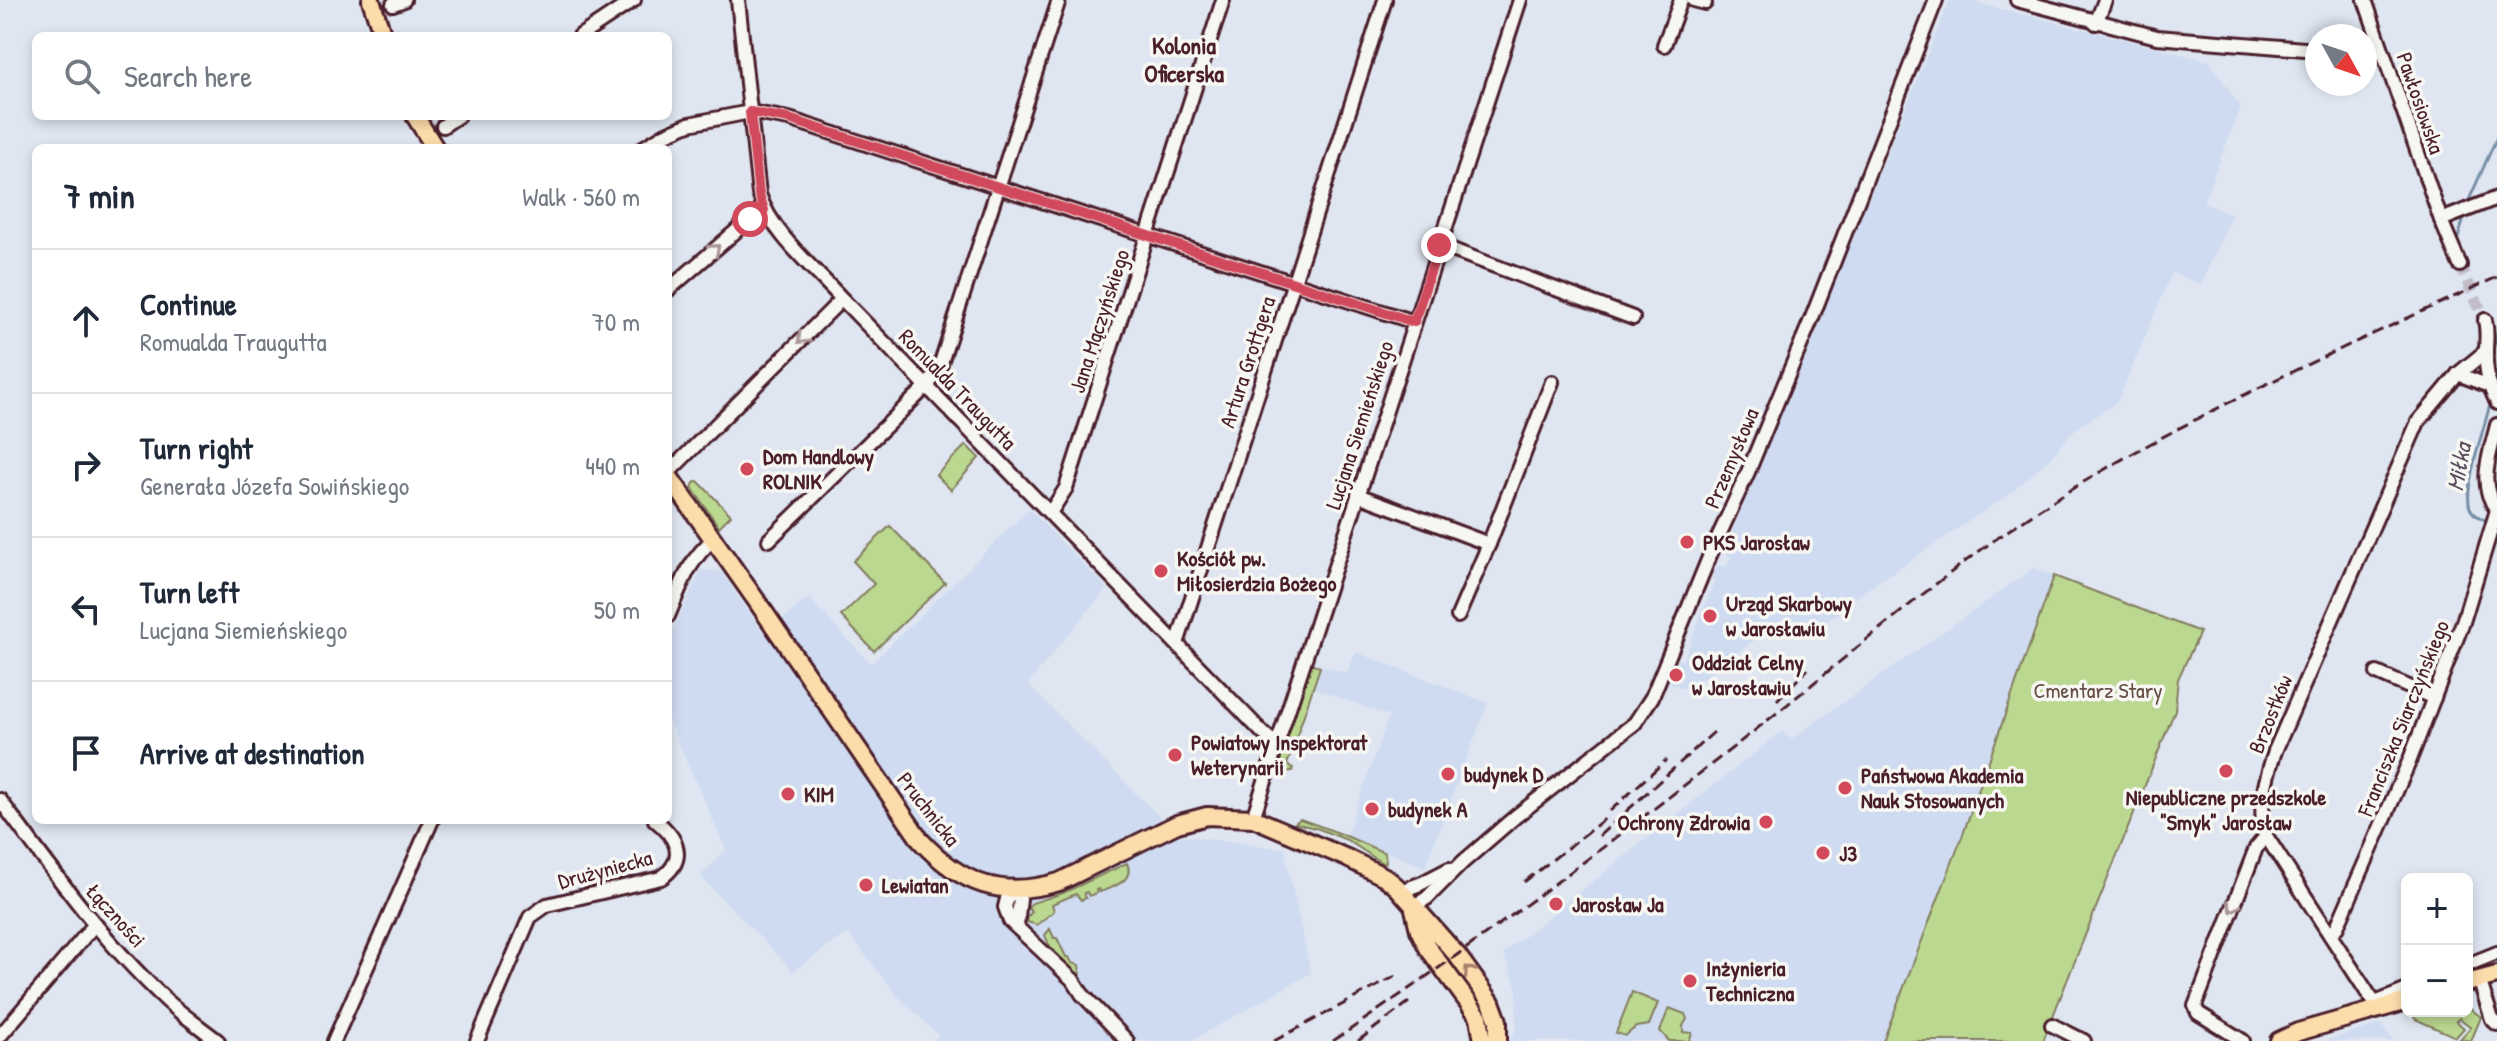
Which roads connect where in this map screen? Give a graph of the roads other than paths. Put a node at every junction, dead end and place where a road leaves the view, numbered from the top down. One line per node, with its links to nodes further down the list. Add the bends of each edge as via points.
1 (371, 0): 14 (main road)
2 (634, 0): 15 (street)
3 (738, 0): 20 (street, Romualda Traugutta)
4 (1059, 0): 26 (street)
5 (1223, 0): 30 (street, Jana Mączyńskiego)
6 (1385, 0): 33 (street, Artura Grottgera)
7 (1520, 0): 31 (street, Lucjana Siemieńskiego)
8 (1681, 0): 16 (street)
9 (1936, 0): 65 (street, Przemysłowa, via 1813,315 1652,697 1635,723)
10 (2017, 0): 13 (street)
11 (2105, 0): 13 (street)
12 (2365, 0): 18 (street, Pawłosiowska)
13 (2096, 23): 17 (street, via 2157,37)
14 (382, 32)
15 (586, 32)
16 (1664, 45)
17 (2305, 49)
18 (2382, 51): 19 (street); 29 (street, Pawłosiowska)
19 (2377, 52)
20 (750, 112): 25 (street, via 689,124); 26 (street, via 789,119); 28 (street, Romualda Traugutta)
21 (418, 120): 24 (main road)
22 (452, 120): 23 (street)
23 (443, 126)
24 (432, 144)
25 (650, 144)
26 (998, 188): 30 (street); 42 (street, via 939,369)
27 (2497, 198): 29 (street)
28 (764, 210): 34 (street, one-way to 28); 35 (street, Romualda Traugutta)
29 (2441, 220): 32 (street, Pawłosiowska)
30 (1147, 236): 33 (street); 50 (street, Jana Mączyńskiego, via 1066,488)
31 (1439, 245): 36 (street); 38 (street, Lucjana Siemieńskiego)
32 (2460, 265)
33 (1293, 282): 38 (street); 56 (street, Artura Grottgera)
34 (672, 287)
35 (842, 299): 42 (street, Romualda Traugutta); 46 (street, one-way to 46)
36 (1633, 318)
37 (2485, 320): 39 (street)
38 (1414, 322): 48 (street, Lucjana Siemieńskiego)
39 (2486, 351): 40 (street, Brzostków); 43 (street)
40 (2458, 374): 43 (street); 64 (street, Brzostków, via 2418,422 2275,751 2265,787)
41 (1552, 382): 53 (street)
42 (928, 385): 50 (street, Romualda Traugutta); 52 (street)
43 (2489, 386): 44 (street)
44 (2497, 403)
45 (2497, 425): 49 (street, via 2486,483)
46 (672, 470)
47 (672, 480): 51 (main road, Pruchnicka)
48 (1358, 495): 53 (street); 59 (street, Lucjana Siemieńskiego)
49 (2497, 510): 58 (street, Franciszka Siarczyńskiego)
50 (1050, 513): 56 (street, Romualda Traugutta)
51 (714, 539): 54 (street, via 691,563); 66 (main road, Pruchnicka, via 921,841 952,871)
52 (769, 540)
53 (1489, 544): 55 (street)
54 (672, 607)
55 (1458, 616)
56 (1177, 644): 59 (street, Romualda Traugutta)
57 (2377, 673): 58 (street)
58 (2434, 698): 70 (street, Franciszka Siarczyńskiego)
59 (1276, 744): 61 (street, Lucjana Siemieńskiego)
60 (0, 800): 69 (street, Łączności)
61 (1253, 818): 66 (main road, Pruchnicka, via 1207,816 1177,824 1059,882); 67 (main road, Pruchnicka, via 1347,858)
62 (430, 824): 82 (street)
63 (658, 824): 83 (street, Drużyniecka, via 676,844 671,871 661,878 547,905 530,917)
64 (2266, 836): 70 (street); 88 (street, one-way to 88, via 2254,851 2195,1006)
65 (1463, 862): 67 (street); 68 (street)
66 (1015, 889): 84 (street, via 1005,907 1010,921)
67 (1401, 891): 68 (main road, Pruchnicka)
68 (1413, 907): 85 (main road, Pruchnicka, via 1428,948 1479,1017); 86 (main road, Pruchnicka, one-way to 68, via 1491,1002)
69 (95, 924): 80 (street); 81 (street, Łączności, via 165,999)
70 (2330, 934): 77 (street)
71 (2497, 953): 72 (street)
72 (2473, 963)
73 (2497, 975): 74 (main road)
74 (2473, 981): 78 (street)
75 (2401, 993): 77 (street)
76 (2401, 1002): 77 (main road)
77 (2375, 1007): 89 (main road)
78 (2497, 1024)
79 (2052, 1025): 87 (street)
80 (0, 1036)
81 (218, 1041)
82 (334, 1041)
83 (477, 1041)
84 (1127, 1041)
85 (1483, 1041)
86 (1498, 1041)
87 (2084, 1041)
88 (2243, 1041)
89 (2279, 1041)

